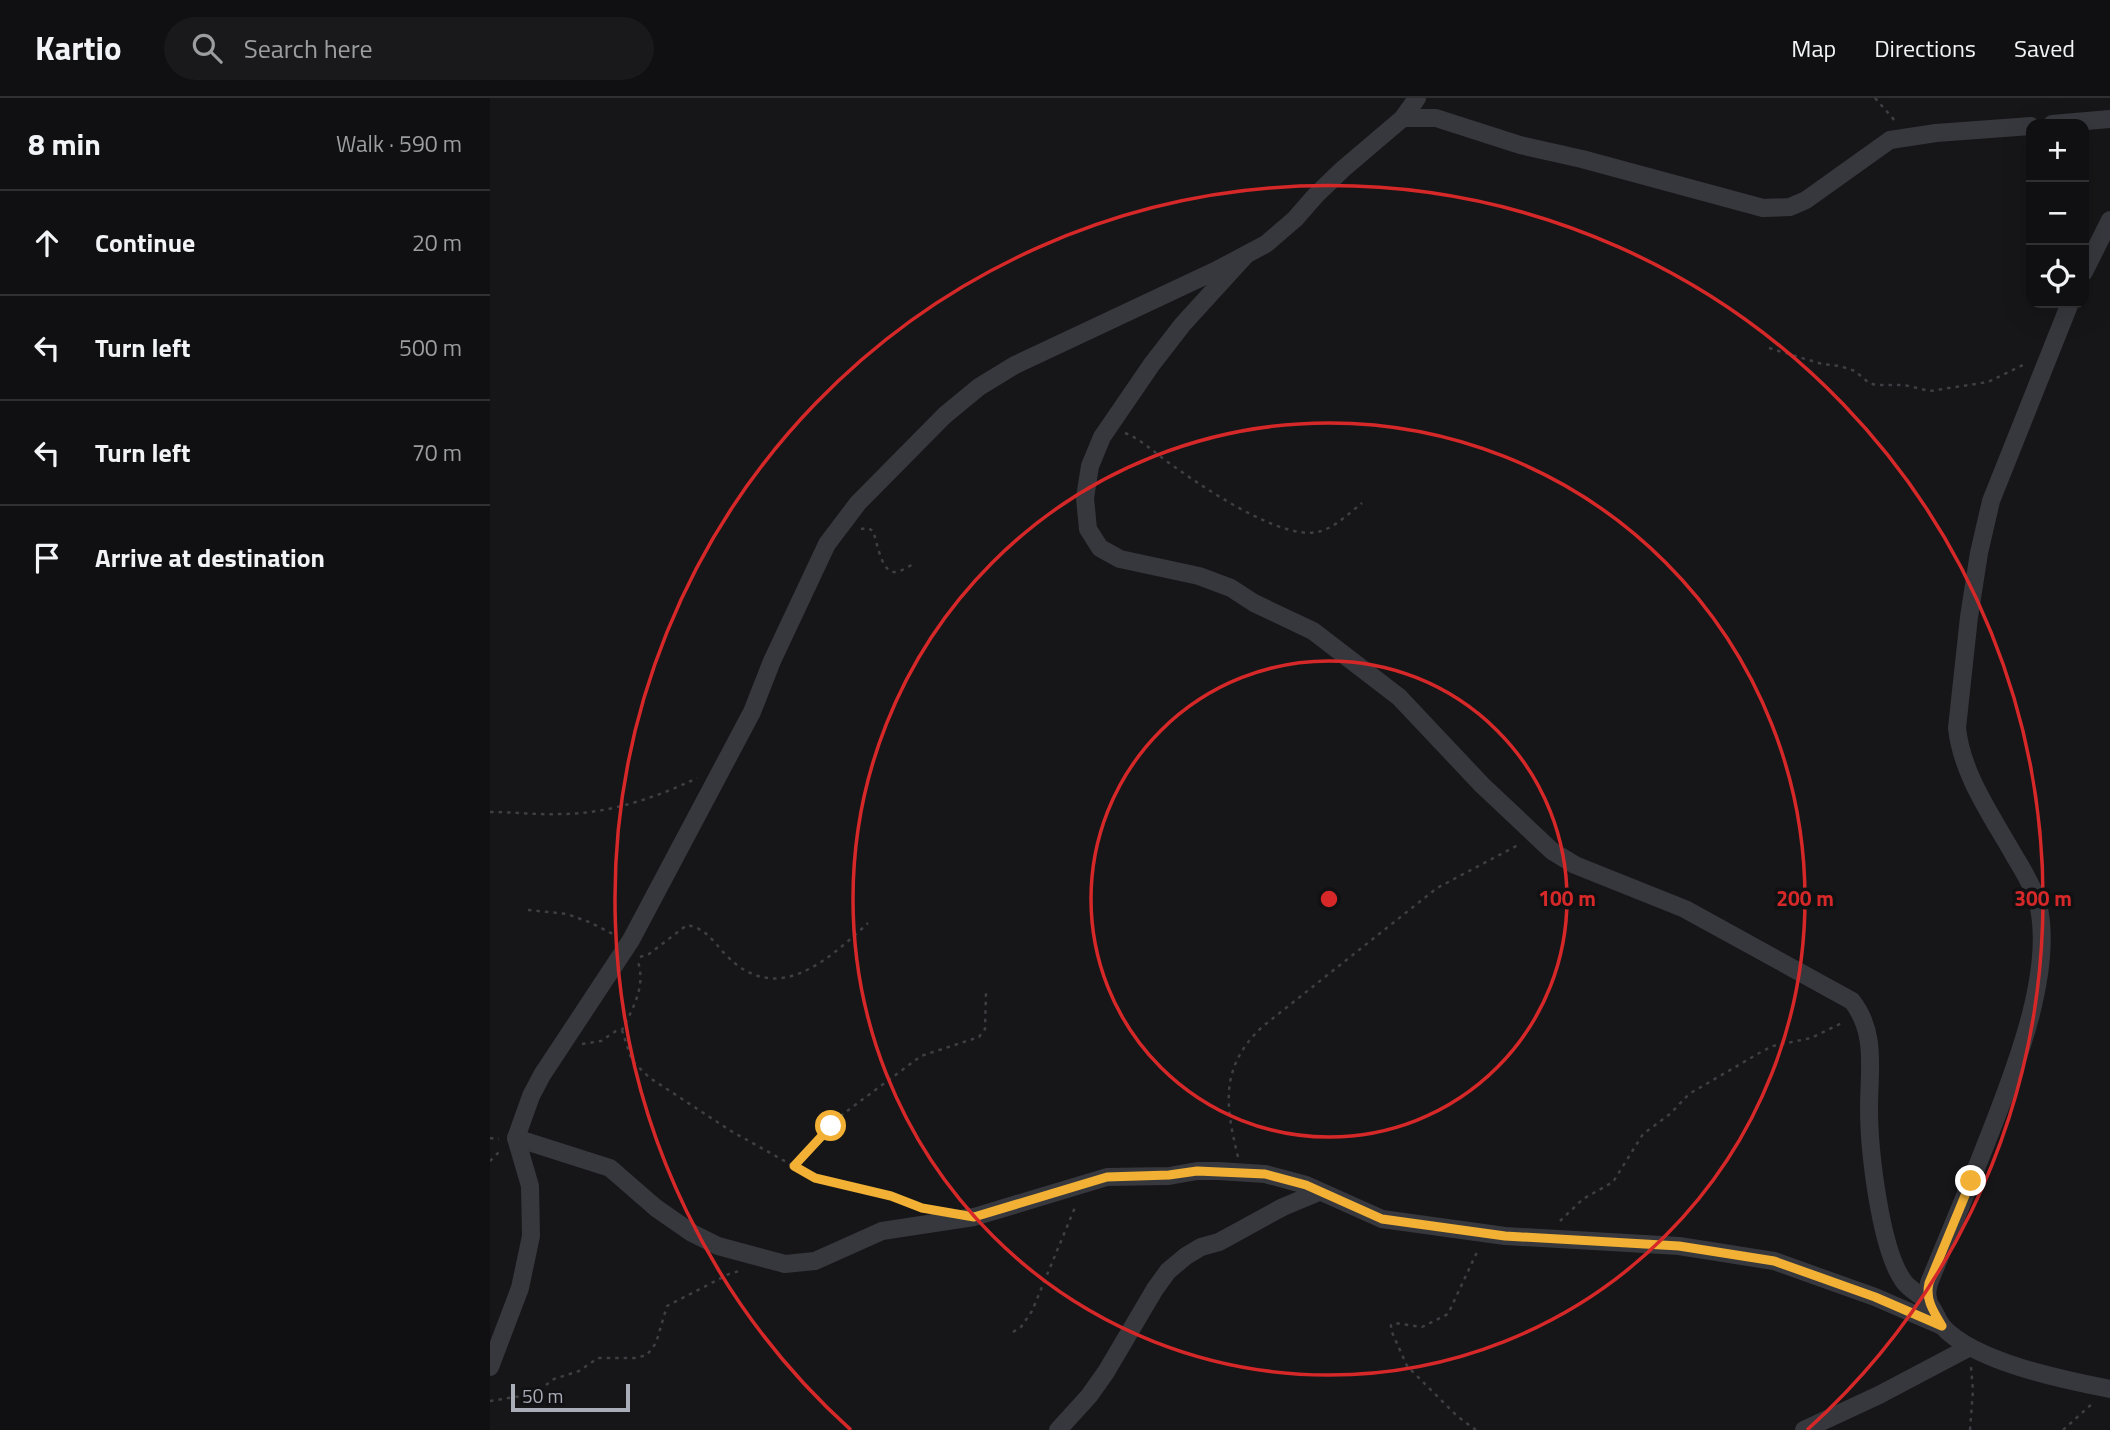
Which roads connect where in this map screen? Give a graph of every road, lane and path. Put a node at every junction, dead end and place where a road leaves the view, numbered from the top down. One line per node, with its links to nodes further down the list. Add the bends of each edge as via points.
1 (1417, 98): 3 (street)
2 (1875, 98): 7 (path)
3 (1403, 118): 7 (street, via 1436,118 1520,145 1763,208 1806,201 1891,140); 9 (street, via 1343,169 1280,233)
4 (2110, 119): 5 (street)
5 (2089, 121)
6 (2026, 126): 7 (street)
7 (1912, 135)
8 (2110, 220): 10 (street)
9 (1246, 255): 14 (street, via 1183,324); 18 (street, via 1015,365 945,415 858,503 827,544)
10 (2089, 262)
11 (2068, 308): 13 (street)
12 (1769, 348): 13 (path, via 1847,369 1876,385 1930,391 1988,382)
13 (2049, 354): 37 (street, via 1991,501 1969,617 1957,728 1969,774 2037,900 2041,948 2026,1033 1929,1283)
14 (1112, 421): 15 (path, via 1208,490 1290,532 1318,533); 20 (street, via 1090,466 1085,498 1088,529 1100,548 1119,559 1199,576 1231,588 1313,631 1399,697)
15 (1362, 503)
16 (854, 530): 17 (path, via 873,531 890,571)
17 (915, 563)
18 (723, 769): 19 (path, via 604,810); 23 (street)
19 (490, 812)
20 (1536, 838): 25 (street, via 1575,865 1685,909 1839,992 1852,1001); 30 (path, via 1512,846 1437,888 1246,1042 1237,1057 1228,1105)
21 (528, 910): 23 (path, via 567,914)
22 (868, 923): 26 (path, via 815,968 769,979 753,976 698,927 687,925 649,954 636,958 639,993)
23 (631, 940): 28 (street, via 542,1076)
24 (986, 993): 29 (path, via 985,1029 979,1037 921,1056 843,1114)
25 (1864, 1020): 35 (path, via 1842,1022 1811,1038 1773,1046 1689,1094 1643,1134 1613,1182 1583,1199); 37 (street, via 1871,1047 1872,1160 1885,1234 1905,1283)
26 (622, 1031): 27 (path, via 601,1041); 29 (path, via 632,1061 650,1078)
27 (574, 1045)
28 (516, 1138): 31 (street, via 610,1168 692,1233 718,1246 785,1264 815,1261 882,1231 974,1217); 41 (street, via 530,1186 531,1236 520,1287)
29 (794, 1166): 33 (path, via 815,1178)
30 (1242, 1172): 31 (street, via 1127,1175); 32 (street, via 1284,1178)
31 (1084, 1184): 39 (path, via 1032,1311)
32 (1319, 1192): 34 (street, via 1382,1219); 44 (street, via 1201,1247 1168,1271 1107,1372)
33 (935, 1210)
34 (1484, 1234): 35 (street); 45 (path, via 1448,1314 1422,1327 1391,1325 1408,1366)
35 (1544, 1239): 38 (street, via 1679,1246 1774,1261)
36 (744, 1270): 43 (path, via 667,1306 648,1355 598,1358 534,1394)
37 (1929, 1304): 38 (street)
38 (1942, 1326): 40 (street)
39 (1013, 1332)
40 (1970, 1347): 42 (street, via 2046,1374); 46 (street); 47 (path)
41 (490, 1367)
42 (2110, 1389): 48 (path)
43 (490, 1401)
44 (1058, 1430)
45 (1476, 1430)
46 (1804, 1430)
47 (1970, 1430)
48 (2063, 1430)

